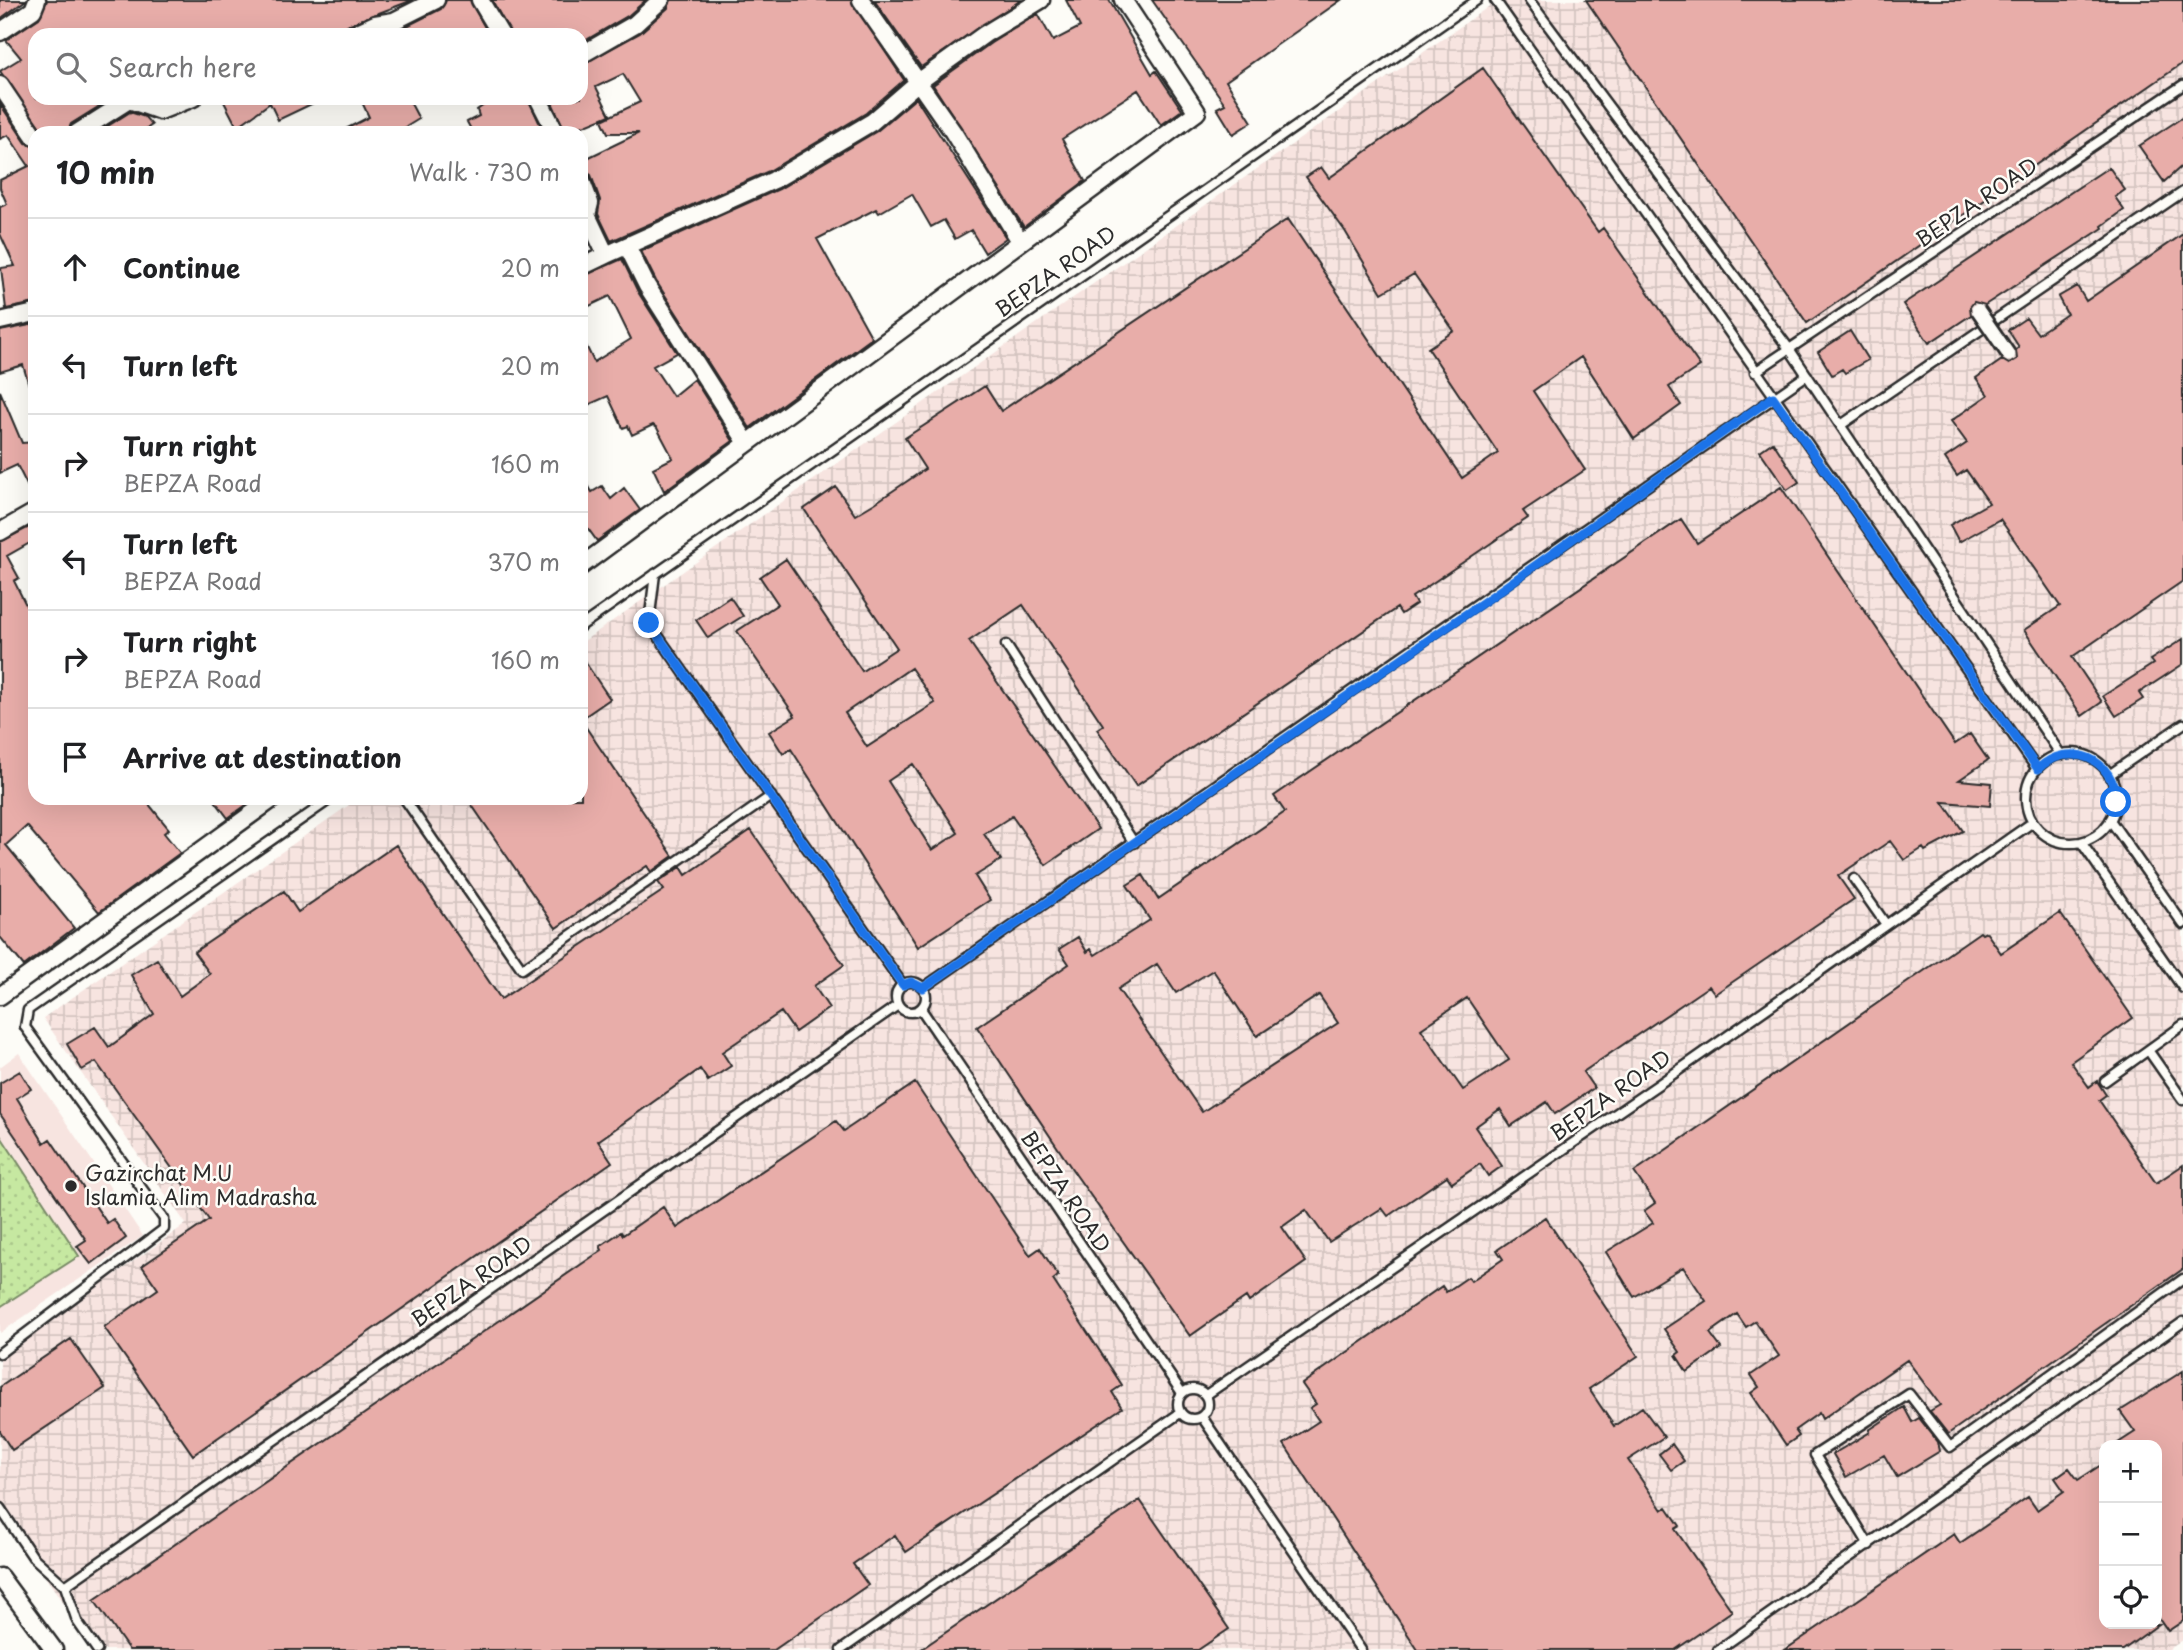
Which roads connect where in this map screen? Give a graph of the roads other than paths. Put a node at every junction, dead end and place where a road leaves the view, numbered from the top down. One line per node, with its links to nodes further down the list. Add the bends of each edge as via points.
1 (37, 0): 13 (street, via 33,10)
2 (436, 0): 11 (street, via 394,21)
3 (480, 0): 12 (street)
4 (661, 0): 14 (street, via 635,24)
5 (861, 0): 15 (street)
6 (1041, 0): 15 (street)
7 (1124, 0): 27 (street, via 1197,112)
8 (1478, 0): 44 (lane, BEPZA ROAD)
9 (1494, 0): 36 (lane)
10 (1529, 0): 34 (lane)
11 (366, 28)
12 (497, 28)
13 (0, 32)
14 (588, 51)
15 (918, 83): 27 (street); 28 (street, via 872,122 774,180)
16 (0, 85): 24 (street)
17 (2183, 85): 34 (lane, BEPZA ROAD)
18 (121, 105): 22 (street)
19 (143, 105): 20 (street, via 160,111)
20 (175, 105)
21 (542, 105): 23 (street)
22 (88, 126)
23 (552, 126)
24 (28, 127)
25 (2183, 192): 39 (lane)
26 (588, 217): 29 (street)
27 (1020, 241): 40 (street)
28 (627, 246): 29 (street); 40 (street, via 647,286)
29 (606, 255): 30 (street)
30 (588, 264)
31 (1978, 310): 35 (street, bridge)
32 (28, 315): 33 (street)
33 (0, 321)
34 (1790, 350): 36 (lane, BEPZA ROAD); 37 (lane)
35 (2009, 355)
36 (1755, 372): 38 (lane)
37 (1807, 375): 38 (lane); 39 (lane)
38 (1773, 398): 49 (lane); 58 (lane)
39 (1841, 425): 48 (lane)
40 (747, 443): 43 (street)
41 (28, 516): 42 (street)
42 (0, 532)
43 (588, 561)
44 (655, 574): 45 (lane, BEPZA ROAD); 51 (lane, via 649,623)
45 (588, 621)
46 (1006, 645): 58 (lane)
47 (2183, 724): 50 (lane)
48 (2061, 755): 49 (lane); 50 (lane, via 2089,757)
49 (2038, 769): 56 (lane, via 2027,794)
50 (2109, 775): 55 (lane, via 2116,793)
51 (771, 796): 54 (lane, via 522,970); 62 (lane)
52 (264, 805): 65 (street)
53 (322, 805): 74 (lane, via 28,1010 25,1027 164,1219 164,1229)
54 (409, 805)
55 (2110, 820): 57 (lane, via 2098,834); 61 (lane)
56 (2033, 821): 57 (lane, via 2054,840); 60 (lane, BEPZA ROAD)
57 (2081, 842): 64 (lane)
58 (1134, 843): 63 (lane)
59 (1854, 879): 60 (lane)
60 (1885, 923): 76 (lane, BEPZA ROAD)
61 (2183, 924)
62 (903, 985): 63 (lane, via 911,982); 66 (lane, via 896,995)
63 (923, 988): 67 (lane, via 926,1000)
64 (2183, 988)
65 (0, 996)
66 (898, 1005): 67 (lane, via 906,1012); 82 (lane, BEPZA ROAD)
67 (921, 1009): 75 (lane, BEPZA ROAD)
68 (2183, 1025): 69 (lane)
69 (2148, 1050): 70 (lane); 71 (lane)
70 (2105, 1081)
71 (2183, 1100)
72 (2183, 1279): 80 (lane, via 1950,1447 1909,1394 1815,1455)
73 (2183, 1322): 80 (lane)
74 (0, 1353)
75 (1182, 1393): 76 (lane, via 1192,1389); 77 (lane, via 1177,1403)
76 (1206, 1395): 78 (lane, via 1208,1406)
77 (1180, 1413): 78 (lane, via 1189,1419); 85 (lane)
78 (1202, 1417): 86 (lane)
79 (0, 1508): 82 (lane, via 33,1557)
80 (1870, 1545): 87 (lane)
81 (0, 1577): 83 (street)
82 (65, 1586): 84 (lane, via 77,1621)
83 (54, 1650)
84 (97, 1650)
85 (841, 1650)
86 (1361, 1650)
87 (1718, 1650)

